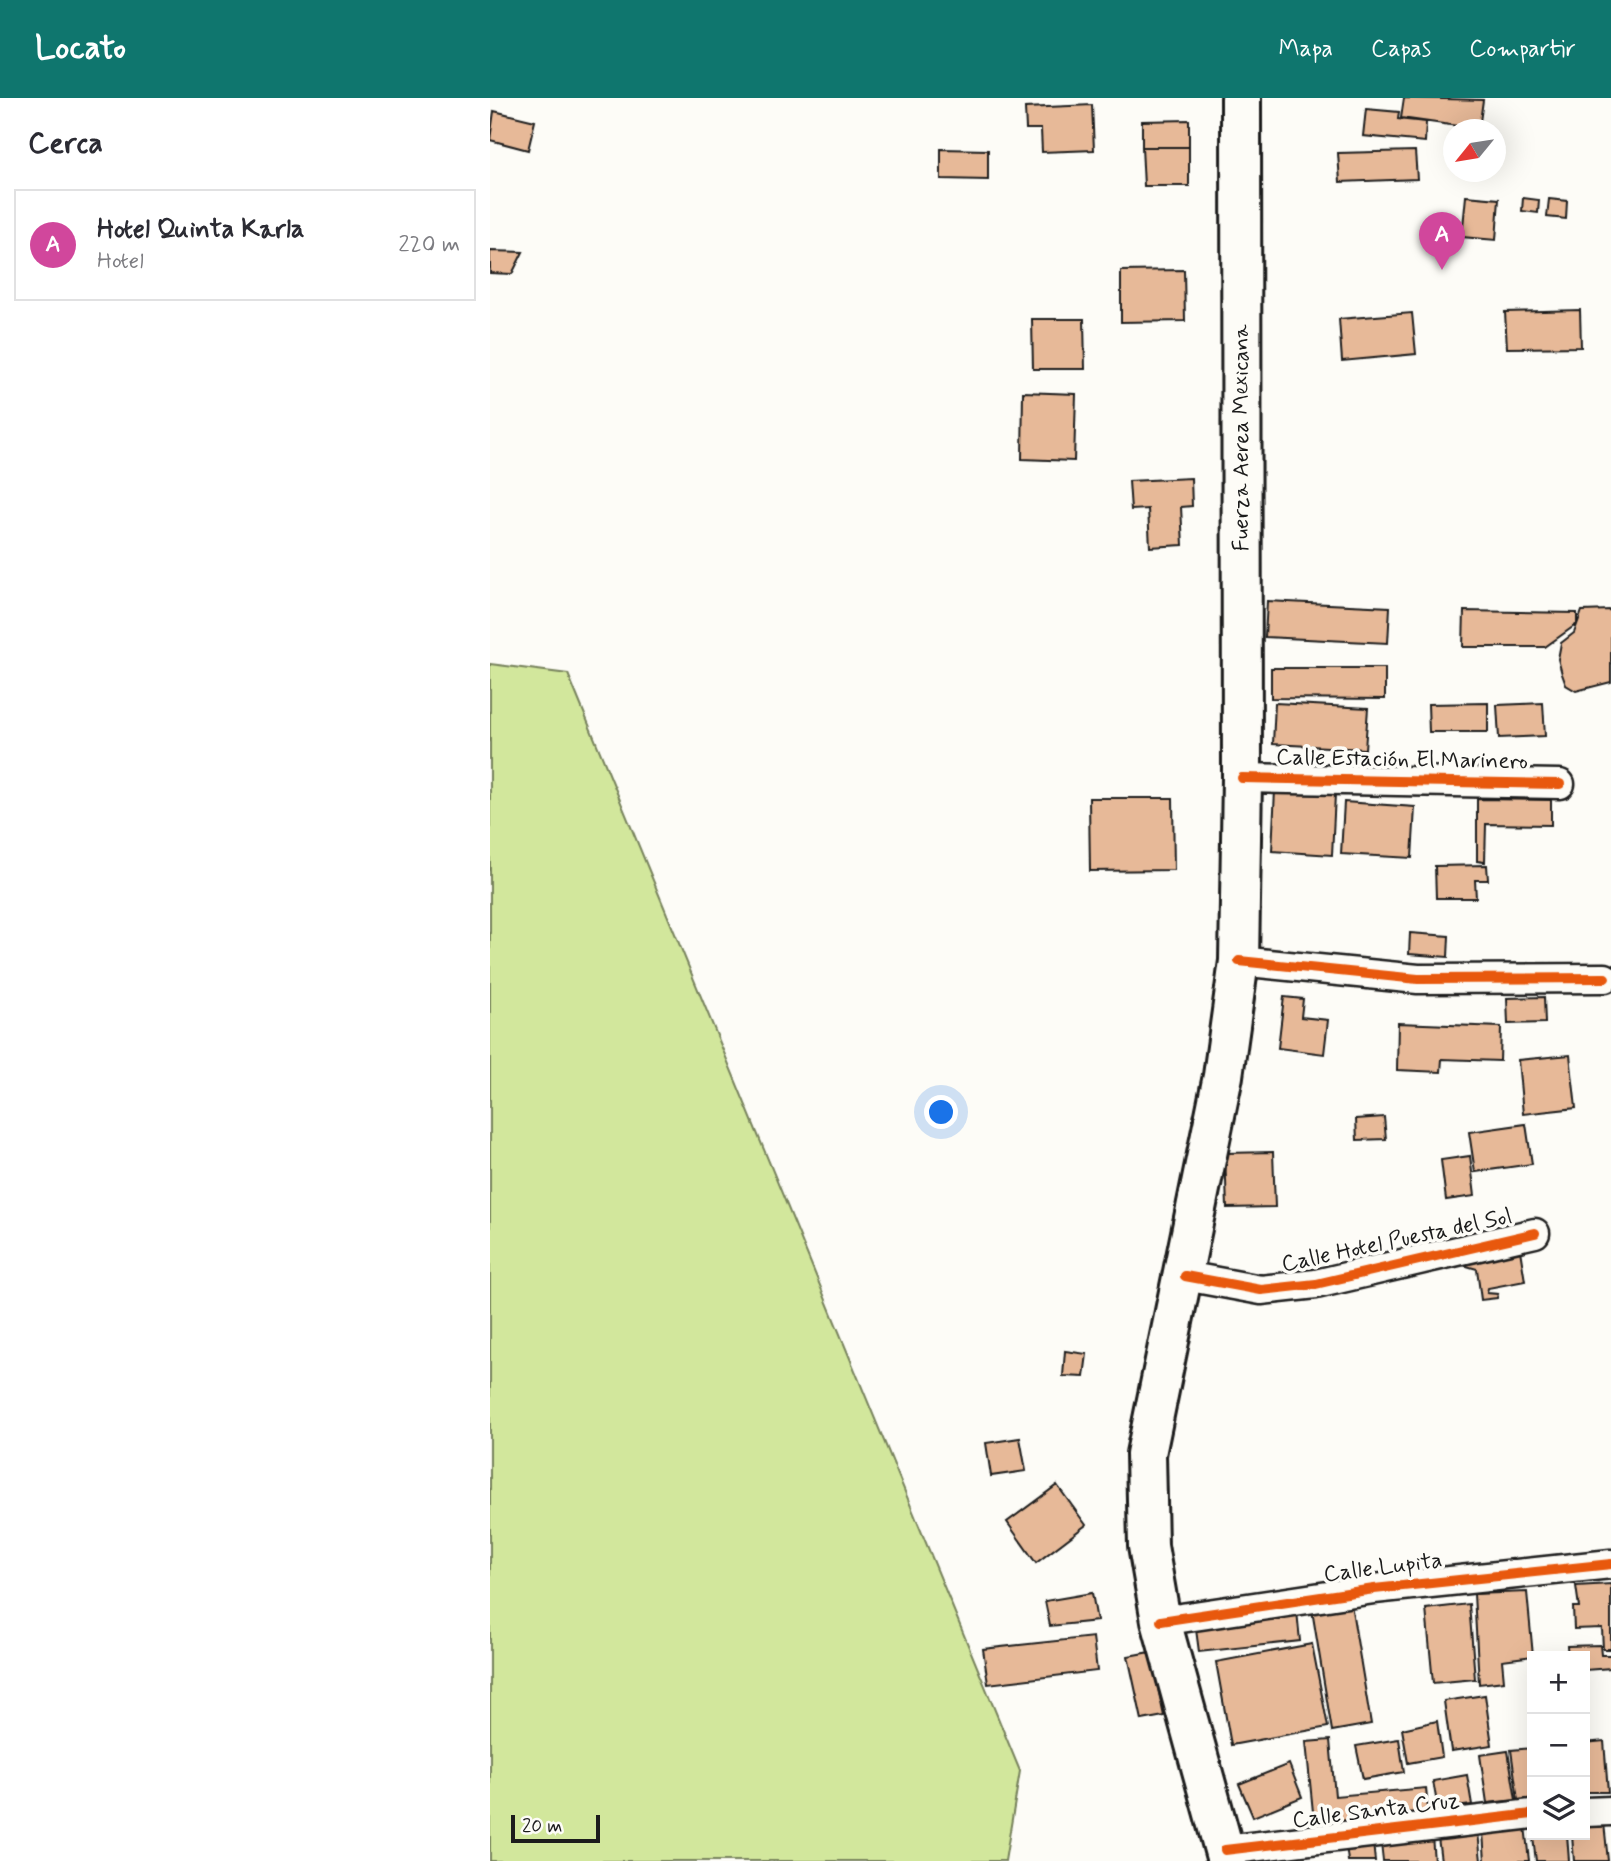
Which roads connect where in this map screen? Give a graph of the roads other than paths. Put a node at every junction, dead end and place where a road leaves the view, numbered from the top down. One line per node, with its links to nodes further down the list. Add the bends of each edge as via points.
1 (1241, 98): 2 (main road, Fuerza Aerea Mexicana)
2 (1242, 778): 3 (street, Calle Estación El Marinero); 4 (main road, Fuerza Aerea Mexicana)
3 (1560, 784)
4 (1239, 961): 5 (street, via 1418,979); 7 (main road, Fuerza Aerea Mexicana, via 1223,1076)
5 (1605, 978)
6 (1535, 1234): 7 (street, Calle Hotel Puesta del Sol, via 1316,1284 1261,1290)
7 (1185, 1276): 9 (main road, Fuerza Aerea Mexicana, via 1146,1454 1148,1546)
8 (1611, 1564): 9 (street, Calle Lupita, via 1374,1589)
9 (1161, 1621): 13 (main road, Fuerza Aerea Mexicana)
10 (1611, 1811): 11 (street)
11 (1590, 1812)
12 (1527, 1815): 13 (street, Calle Santa Cruz)
13 (1226, 1855)

